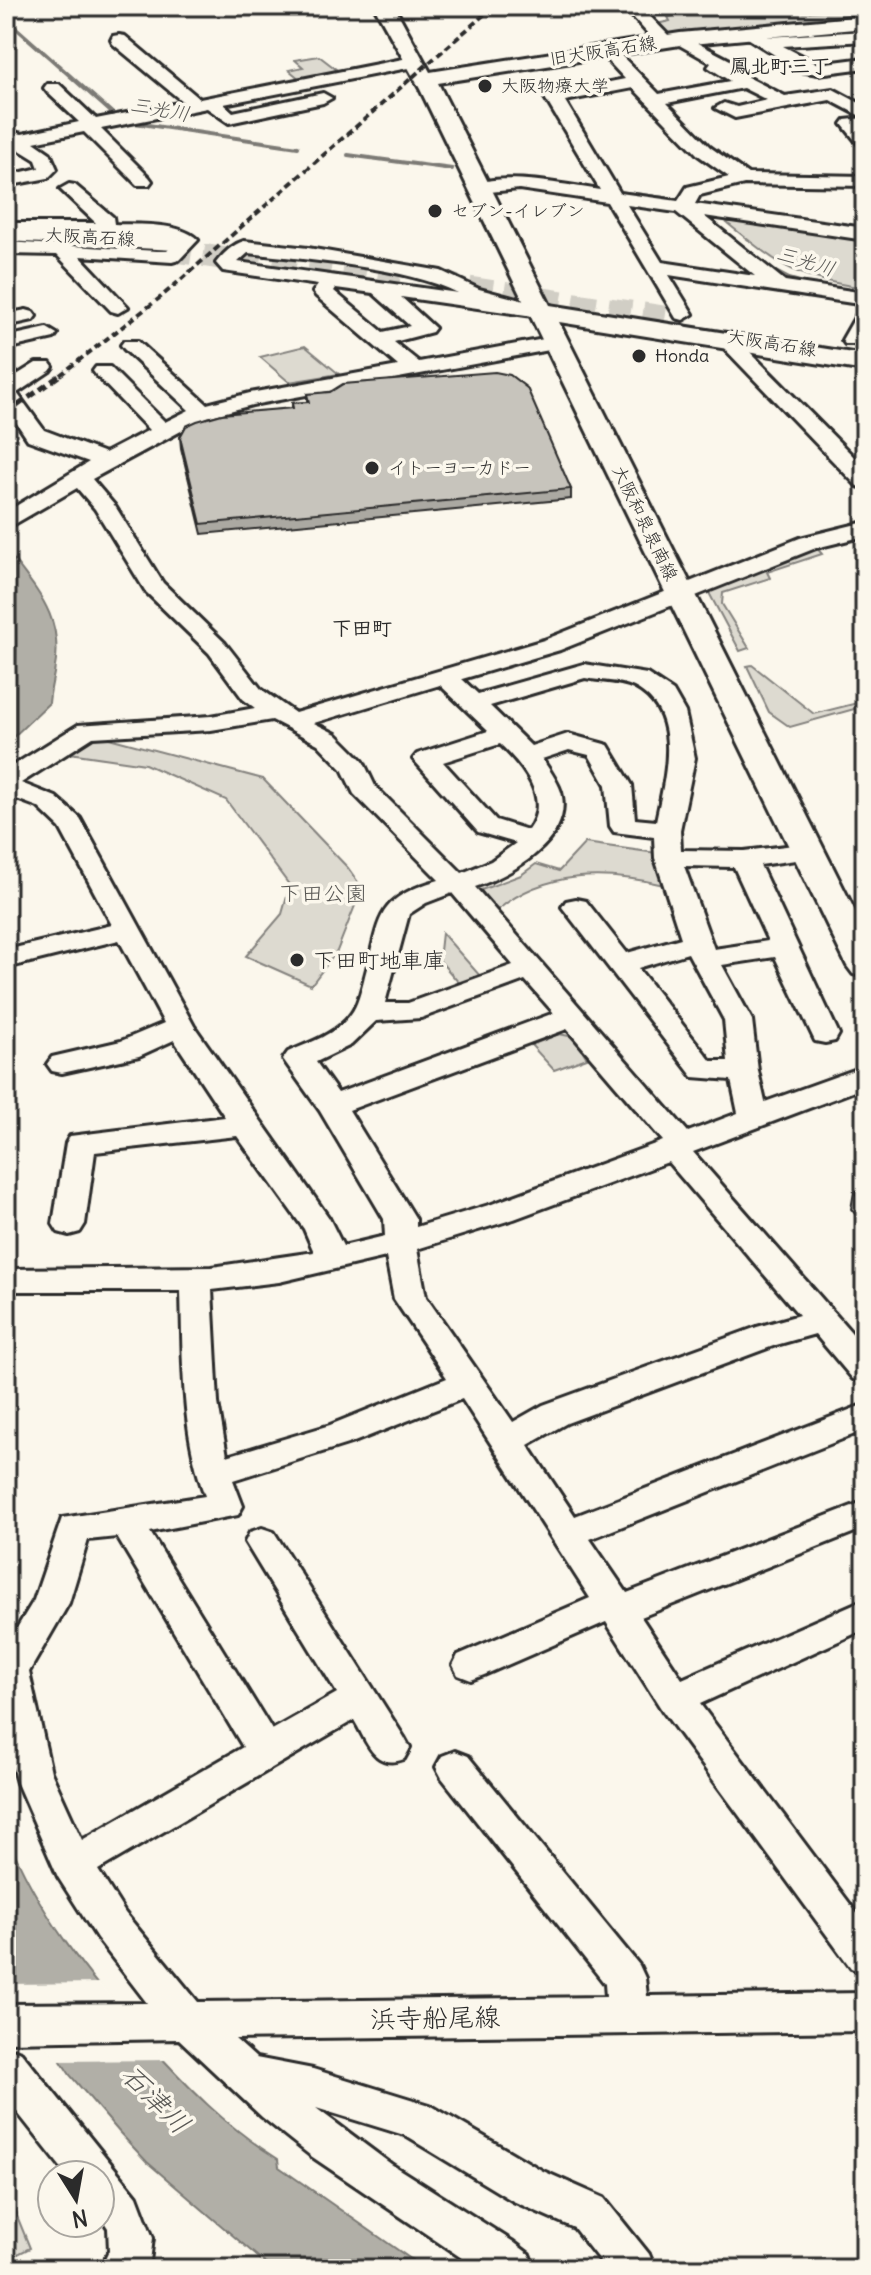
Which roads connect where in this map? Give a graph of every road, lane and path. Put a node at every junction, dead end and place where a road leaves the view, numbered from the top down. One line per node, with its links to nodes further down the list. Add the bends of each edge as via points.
1 (384, 6): 10 (main road)
2 (631, 6): 5 (street)
3 (864, 28): 6 (main road, 旧大阪高石線)
4 (119, 40): 16 (street)
5 (672, 40): 6 (main road, 旧大阪高石線); 7 (main road, 旧大阪高石線); 9 (street)
6 (758, 47): 8 (street, via 818,69); 9 (street)
7 (606, 50): 10 (main road, 旧大阪高石線); 11 (street)
8 (865, 63)
9 (724, 64): 12 (street, via 716,67)
10 (419, 71): 16 (street); 30 (main road, 大阪和泉泉南線)
11 (638, 82): 15 (street); 32 (street, via 554,98)
12 (746, 82): 15 (street); 17 (street)
13 (53, 88): 21 (street)
14 (329, 97): 16 (street, via 229,118)
15 (655, 100): 23 (street)
16 (201, 102): 21 (street)
17 (783, 102): 18 (street, via 735,113); 19 (street, via 833,94)
18 (724, 108)
19 (865, 113)
20 (865, 123): 25 (street, via 851,124)
21 (89, 125): 24 (street); 28 (street)
22 (733, 128): 23 (street)
23 (687, 135): 26 (street)
24 (11, 137): 27 (street, via 44,157 48,169)
25 (865, 141)
26 (744, 179): 29 (street); 33 (street, via 693,191)
27 (6, 181)
28 (143, 181)
29 (865, 181)
30 (480, 188): 32 (street, via 519,184); 47 (main road, 大阪和泉泉南線)
31 (69, 189): 35 (street, via 106,221)
32 (613, 194): 33 (street); 40 (street)
33 (683, 209): 34 (street); 42 (street)
34 (725, 215): 37 (street); 44 (street, via 721,221 786,271)
35 (102, 230): 36 (street); 39 (street, via 189,240 172,256)
36 (6, 231): 38 (main road, 大阪高石線, via 172,247)
37 (865, 234)
38 (6, 245): 39 (street)
39 (62, 249): 46 (street)
40 (656, 267): 42 (street); 50 (street)
41 (331, 280): 43 (street); 47 (street, via 226,263 244,247 308,254 441,277 472,293); 52 (street, via 323,292)
42 (779, 286): 45 (street)
43 (378, 287): 47 (street); 52 (street, via 425,328)
44 (865, 290)
45 (865, 299)
46 (118, 307)
47 (540, 311): 49 (main road); 54 (main road, 大阪和泉泉南線)
48 (865, 316): 56 (street)
49 (588, 319): 50 (main road, 大阪高石線, via 654,310); 53 (main road); 54 (main road, via 564,329)
50 (682, 321): 56 (main road, 大阪高石線)
51 (47, 334): 57 (street)
52 (380, 339): 59 (street)
53 (729, 342): 56 (main road); 66 (street)
54 (555, 343): 59 (street); 69 (main road, 大阪和泉泉南線)
55 (131, 345): 62 (street)
56 (862, 350)
57 (9, 351)
58 (43, 367): 61 (street)
59 (415, 369): 62 (street)
60 (103, 371): 63 (street)
61 (6, 392): 64 (street, via 36,435)
62 (203, 412): 63 (street)
63 (162, 431): 64 (street)
64 (106, 461): 65 (street)
65 (78, 476): 67 (street); 72 (street, via 104,506 154,587 217,648 252,694)
66 (865, 481)
67 (6, 522)
68 (865, 529): 69 (street, via 808,543)
69 (680, 594): 70 (street, via 552,645); 88 (main road, 大阪和泉泉南線)
70 (445, 677): 71 (street); 72 (street)
71 (472, 703): 73 (street); 76 (street, via 584,671 638,679 664,696 673,712 682,758)
72 (284, 717): 75 (street, via 87,730); 81 (street, via 327,739 354,766 363,789)
73 (505, 734): 74 (street); 77 (street, via 426,759 487,826)
74 (526, 756): 76 (street, via 568,742 599,750 619,785 623,826); 77 (street, via 544,780 551,808)
75 (6, 784): 83 (street, via 47,802 71,824)
76 (667, 830): 79 (street)
77 (535, 840): 81 (street, via 490,873)
78 (794, 853): 80 (street)
79 (668, 858): 80 (street); 85 (street)
80 (744, 859): 84 (street)
81 (458, 884): 89 (street); 90 (street, via 415,898 397,911)
82 (576, 907): 87 (street)
83 (126, 930): 86 (street); 92 (street)
84 (784, 947): 85 (street); 93 (street)
85 (701, 950): 87 (street); 95 (street, via 738,1020)
86 (6, 959)
87 (620, 964): 95 (street, via 703,1070)
88 (865, 966)
89 (531, 968): 90 (street, via 411,1012); 91 (street)
90 (368, 1012): 97 (street, via 341,1041 298,1059)
91 (574, 1016): 97 (street); 100 (street)
92 (180, 1027): 94 (street, via 129,1049); 99 (street)
93 (825, 1034)
94 (62, 1064)
95 (743, 1071): 98 (street)
96 (865, 1076): 98 (street)
97 (332, 1106): 102 (street, via 400,1219)
98 (754, 1116): 100 (street)
99 (245, 1125): 101 (street, via 81,1143); 103 (street, via 318,1226)
100 (678, 1147): 102 (street, via 482,1219); 106 (street)
101 (69, 1224)
102 (403, 1241): 103 (street); 108 (street, via 410,1299)
103 (333, 1259): 104 (street, via 277,1271)
104 (196, 1278): 105 (street); 111 (street, via 201,1403)
105 (6, 1280)
106 (821, 1321): 107 (street); 110 (street, via 768,1335 555,1414)
107 (865, 1370)
108 (468, 1383): 110 (street); 111 (street, via 366,1427)
109 (865, 1416): 114 (street)
110 (508, 1441): 114 (street)
111 (213, 1472): 113 (street, via 226,1506)
112 (865, 1514): 116 (street)
113 (126, 1523): 119 (street, via 74,1528 51,1603); 123 (street)
114 (569, 1533): 116 (street)
115 (262, 1542): 120 (street)
116 (617, 1607): 118 (street); 121 (street)
117 (865, 1613): 121 (street)
118 (471, 1665)
119 (9, 1666): 125 (street, via 32,1772)
120 (359, 1699): 122 (street); 123 (street)
121 (675, 1699): 126 (street)
122 (391, 1748)
123 (266, 1753): 125 (street)
124 (455, 1767): 128 (street, via 625,1978)
125 (72, 1865): 129 (street)
126 (865, 1955)
127 (865, 2012): 128 (street, 浜寺船尾線)
128 (628, 2015): 129 (street, 浜寺船尾線)
129 (179, 2022): 130 (street, 浜寺船尾線); 132 (street)
130 (6, 2023)
131 (6, 2066): 133 (street)
132 (241, 2075): 136 (street, via 376,2178 482,2243); 137 (street, via 313,2088 415,2119 528,2186 589,2213)
133 (81, 2159)
134 (116, 2200): 135 (street, via 133,2236 130,2263)
135 (122, 2269)
136 (513, 2269)
137 (633, 2269)

